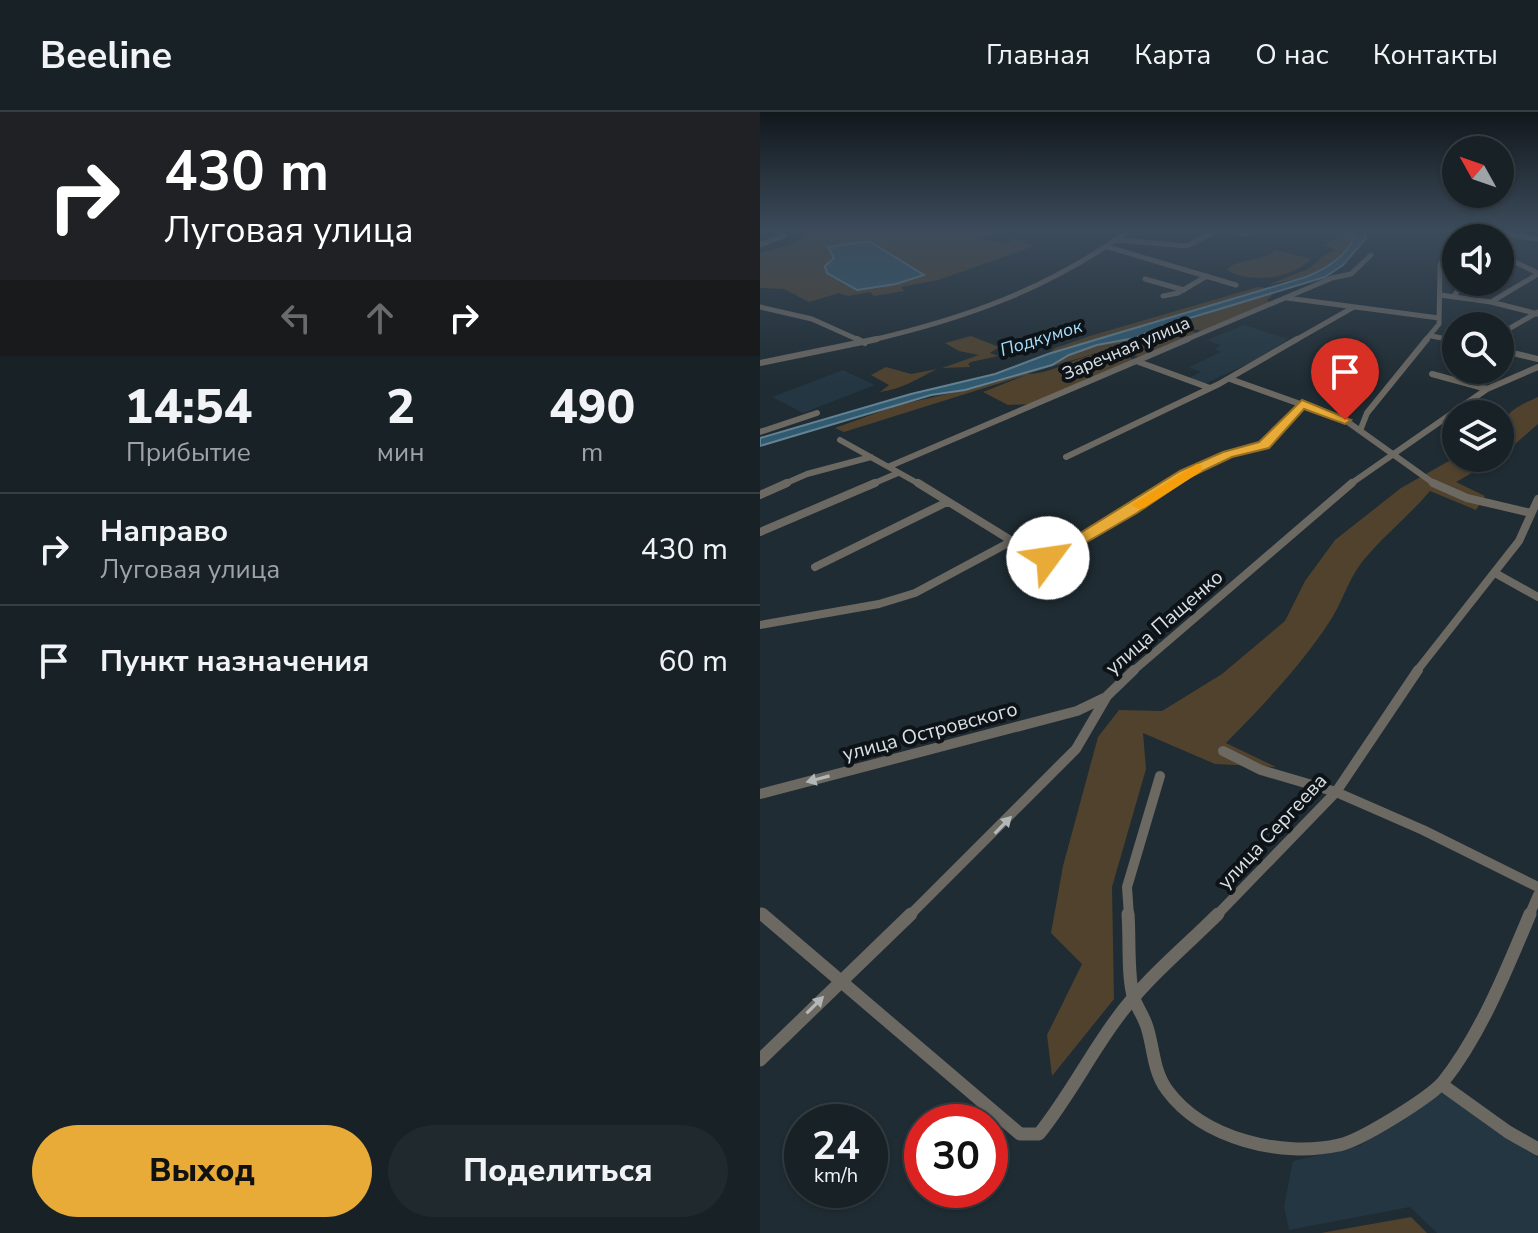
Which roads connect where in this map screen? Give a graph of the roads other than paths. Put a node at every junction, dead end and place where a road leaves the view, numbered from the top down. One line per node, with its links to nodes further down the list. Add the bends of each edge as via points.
1 (1048, 282): 22 (street, via 1018,297)
2 (1157, 282): 9 (street)
3 (1197, 282): 9 (street)
4 (1227, 282): 8 (street)
5 (1322, 282): 13 (street, Заречная улица)
6 (1440, 282): 10 (street)
7 (1523, 282): 14 (street)
8 (1236, 285)
9 (1185, 290): 11 (street)
10 (1440, 295): 18 (street)
11 (1163, 296)
12 (1454, 296): 14 (street)
13 (1287, 298): 16 (street); 25 (street, Заречная улица)
14 (1491, 302): 17 (street)
15 (760, 307): 22 (street, via 812,319)
16 (1352, 308): 18 (street); 29 (street)
17 (1537, 313): 19 (street)
18 (1439, 318): 20 (street)
19 (1514, 326)
20 (1432, 336): 21 (street); 34 (street)
21 (1442, 338)
22 (865, 343): 26 (street)
23 (1514, 353): 24 (street)
24 (1538, 359)
25 (1136, 361): 30 (street); 42 (street, Заречная улица)
26 (760, 363)
27 (1538, 367): 31 (street, улица Пащенко)
28 (1432, 374): 31 (street)
29 (1230, 379): 30 (street); 32 (street)
30 (1210, 388): 41 (street)
31 (1487, 389): 39 (street, улица Пащенко)
32 (1302, 404): 35 (street); 49 (street, via 1264,445 1185,474 1048,558)
33 (817, 413): 37 (street)
34 (1362, 420): 35 (street); 36 (street)
35 (1350, 423): 36 (street)
36 (1360, 431): 39 (street)
37 (760, 432)
38 (840, 440): 40 (street)
39 (1393, 456): 47 (street, via 1440,488); 54 (street, улица Пащенко, via 1339,493)
40 (871, 457): 42 (street); 44 (street, via 807,474)
41 (1066, 457)
42 (890, 466): 43 (street)
43 (898, 473): 46 (street); 48 (street)
44 (760, 495)
45 (1538, 499): 47 (street, улица Сергеева)
46 (947, 502): 49 (street); 50 (street)
47 (1531, 513): 51 (street, улица Сергеева, via 1519,541)
48 (760, 532)
49 (1012, 541): 53 (street, via 915,593)
50 (815, 567)
51 (1495, 573): 52 (street); 57 (street, улица Сергеева, via 1420,667)
52 (1538, 597)
53 (760, 625)
54 (1107, 696): 58 (street, улица Островского, one-way to 58, via 1077,711); 62 (street, улица Пащенко, one-way to 54, via 1076,749)
55 (1223, 751): 57 (street, via 1261,770)
56 (1160, 776): 63 (street, via 1127,887)
57 (1336, 792): 59 (street); 63 (street, улица Сергеева)
58 (760, 794)
59 (1538, 887)
60 (1538, 895): 65 (street, via 1509,965)
61 (760, 913): 62 (street)
62 (839, 981): 63 (street, улица Сергеева, via 1020,1134 1039,1134); 64 (street, улица Пащенко, one-way to 62)
63 (1133, 997): 65 (street, via 1147,1025 1156,1071 1168,1092 1203,1122 1254,1143 1295,1148 1341,1145)
64 (760, 1060)
65 (1441, 1084): 66 (street)
66 (1538, 1149)

